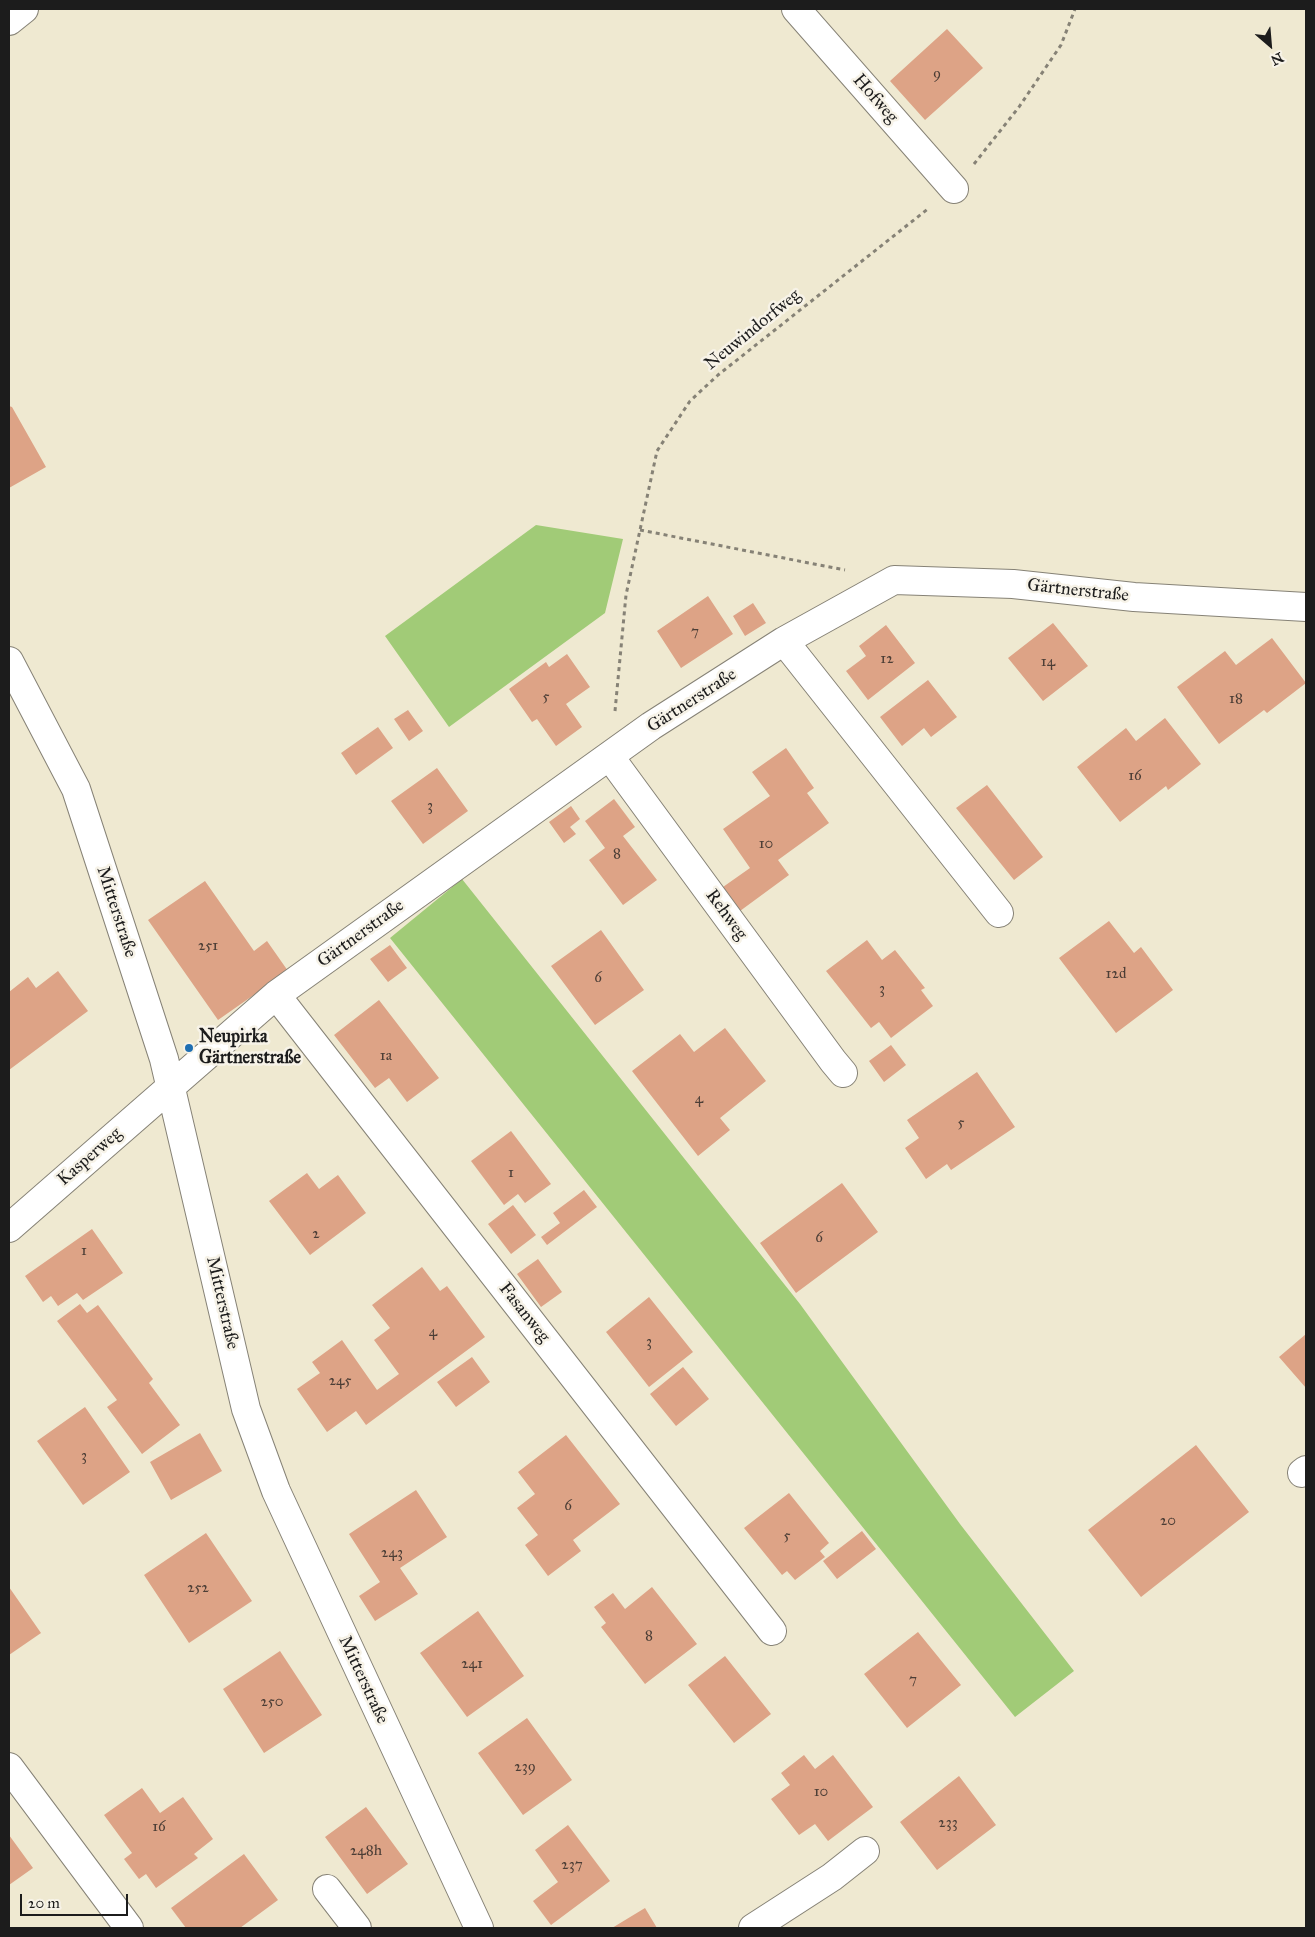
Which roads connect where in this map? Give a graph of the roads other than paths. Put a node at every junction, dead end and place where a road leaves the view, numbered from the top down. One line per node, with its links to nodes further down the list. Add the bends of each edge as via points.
1 (24, 9): 3 (street)
2 (796, 9): 4 (street, Hofweg)
3 (9, 21)
4 (954, 188)
5 (1306, 608): 6 (street, Gärtnerstraße, via 1134,597 1013,584 894,580)
6 (784, 641): 8 (street, Gärtnerstraße); 9 (street)
7 (9, 661): 12 (street, Mitterstraße, via 76,789)
8 (610, 756): 10 (street, Gärtnerstraße); 11 (street, Rehweg)
9 (999, 913)
10 (276, 995): 12 (street, Gärtnerstraße); 14 (street, Fasanweg)
11 (844, 1073)
12 (171, 1086): 13 (street, Kasperweg); 20 (street, Mitterstraße, via 246,1408 276,1491)
13 (9, 1228)
14 (772, 1631)
15 (9, 1767): 18 (street)
16 (865, 1851): 21 (street, via 832,1877)
17 (327, 1889): 19 (street)
18 (129, 1928)
19 (357, 1928)
20 (479, 1928)
21 (753, 1928)

